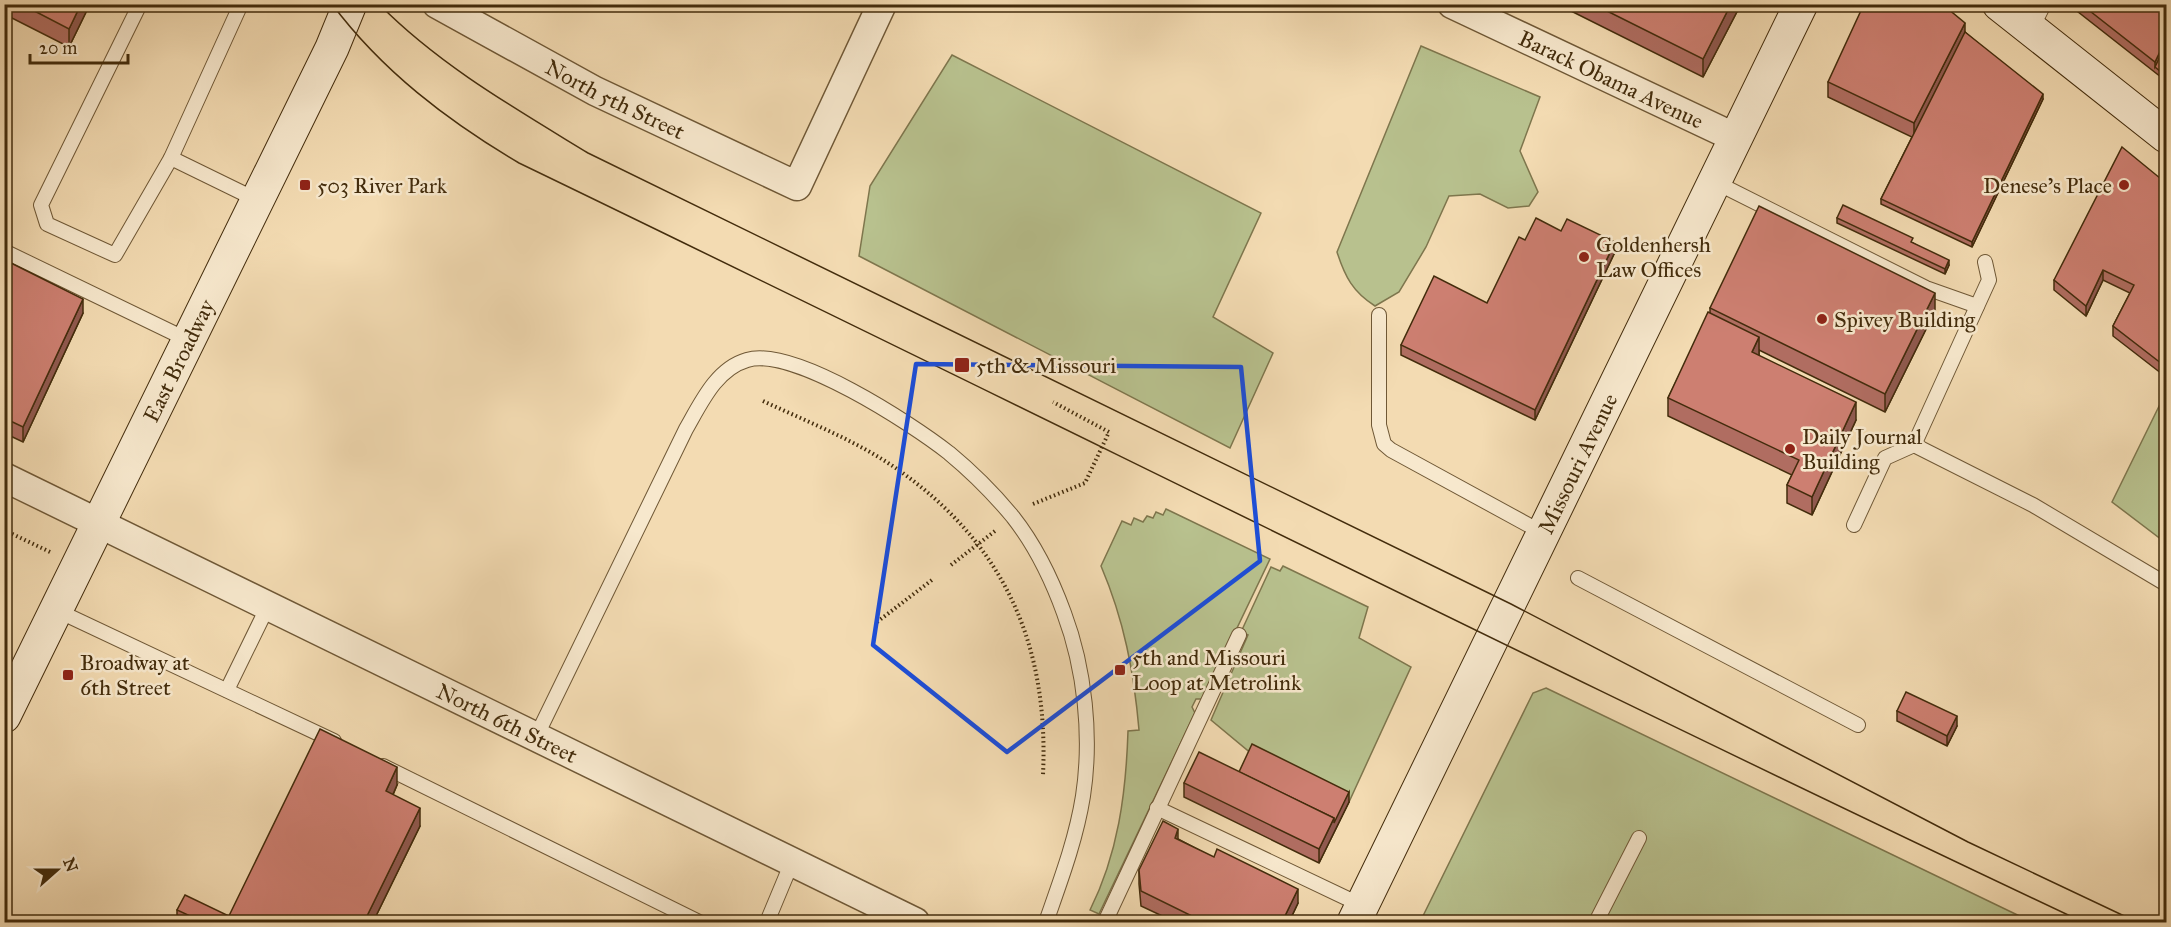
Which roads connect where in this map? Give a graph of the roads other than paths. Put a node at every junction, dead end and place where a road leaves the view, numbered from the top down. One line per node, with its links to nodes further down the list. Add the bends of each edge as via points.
1 (140, 4): 12 (lane, via 41,205 47,224 115,255)
2 (241, 4): 12 (lane)
3 (350, 4): 14 (main road, East Broadway)
4 (437, 4): 5 (street, North 5th Street, via 595,92 797,186)
5 (882, 4)
6 (1452, 4): 11 (street, Barack Obama Avenue)
7 (1801, 4): 11 (main road, Missouri Avenue)
8 (1999, 4): 9 (main road)
9 (2038, 17): 10 (main road)
10 (2166, 136)
11 (1736, 138): 13 (main road, Missouri Avenue)
12 (171, 158): 14 (lane)
13 (1715, 183): 17 (lane, via 1926,288); 24 (main road, Missouri Avenue)
14 (257, 200): 19 (main road, East Broadway)
15 (4, 260): 19 (lane, via 8,253)
16 (1985, 262): 17 (lane, via 1989,280)
17 (1977, 306): 20 (lane)
18 (1379, 315): 24 (lane, via 1378,425 1384,444)
19 (188, 340): 22 (main road, East Broadway)
20 (1914, 445): 23 (lane, via 1885,458); 26 (lane, via 2033,505)
21 (4, 477): 22 (street, North 6th Street)
22 (99, 523): 27 (street, North 6th Street); 28 (main road, East Broadway)
23 (1854, 525)
24 (1545, 534): 39 (main road, Missouri Avenue)
25 (1578, 578): 32 (lane)
26 (2166, 584)
27 (268, 606): 30 (lane); 33 (street, North 6th Street)
28 (56, 609): 30 (lane); 31 (main road, East Broadway)
29 (1239, 635): 36 (lane)
30 (227, 690): 34 (lane)
31 (4, 716)
32 (1858, 725)
33 (536, 737): 38 (street, North 6th Street); 43 (lane, via 680,440 707,393 726,371 747,360 788,361 855,393 947,452 1014,518 1043,565 1064,612 1078,665 1086,757 1083,797)
34 (348, 748)
35 (369, 759): 40 (lane)
36 (1157, 808): 39 (lane); 44 (lane)
37 (1639, 838): 45 (lane)
38 (792, 862): 41 (lane); 42 (street, North 6th Street)
39 (1359, 914)
40 (699, 922)
41 (767, 922)
42 (915, 922)
43 (1046, 922)
44 (1105, 922)
45 (1596, 922)

